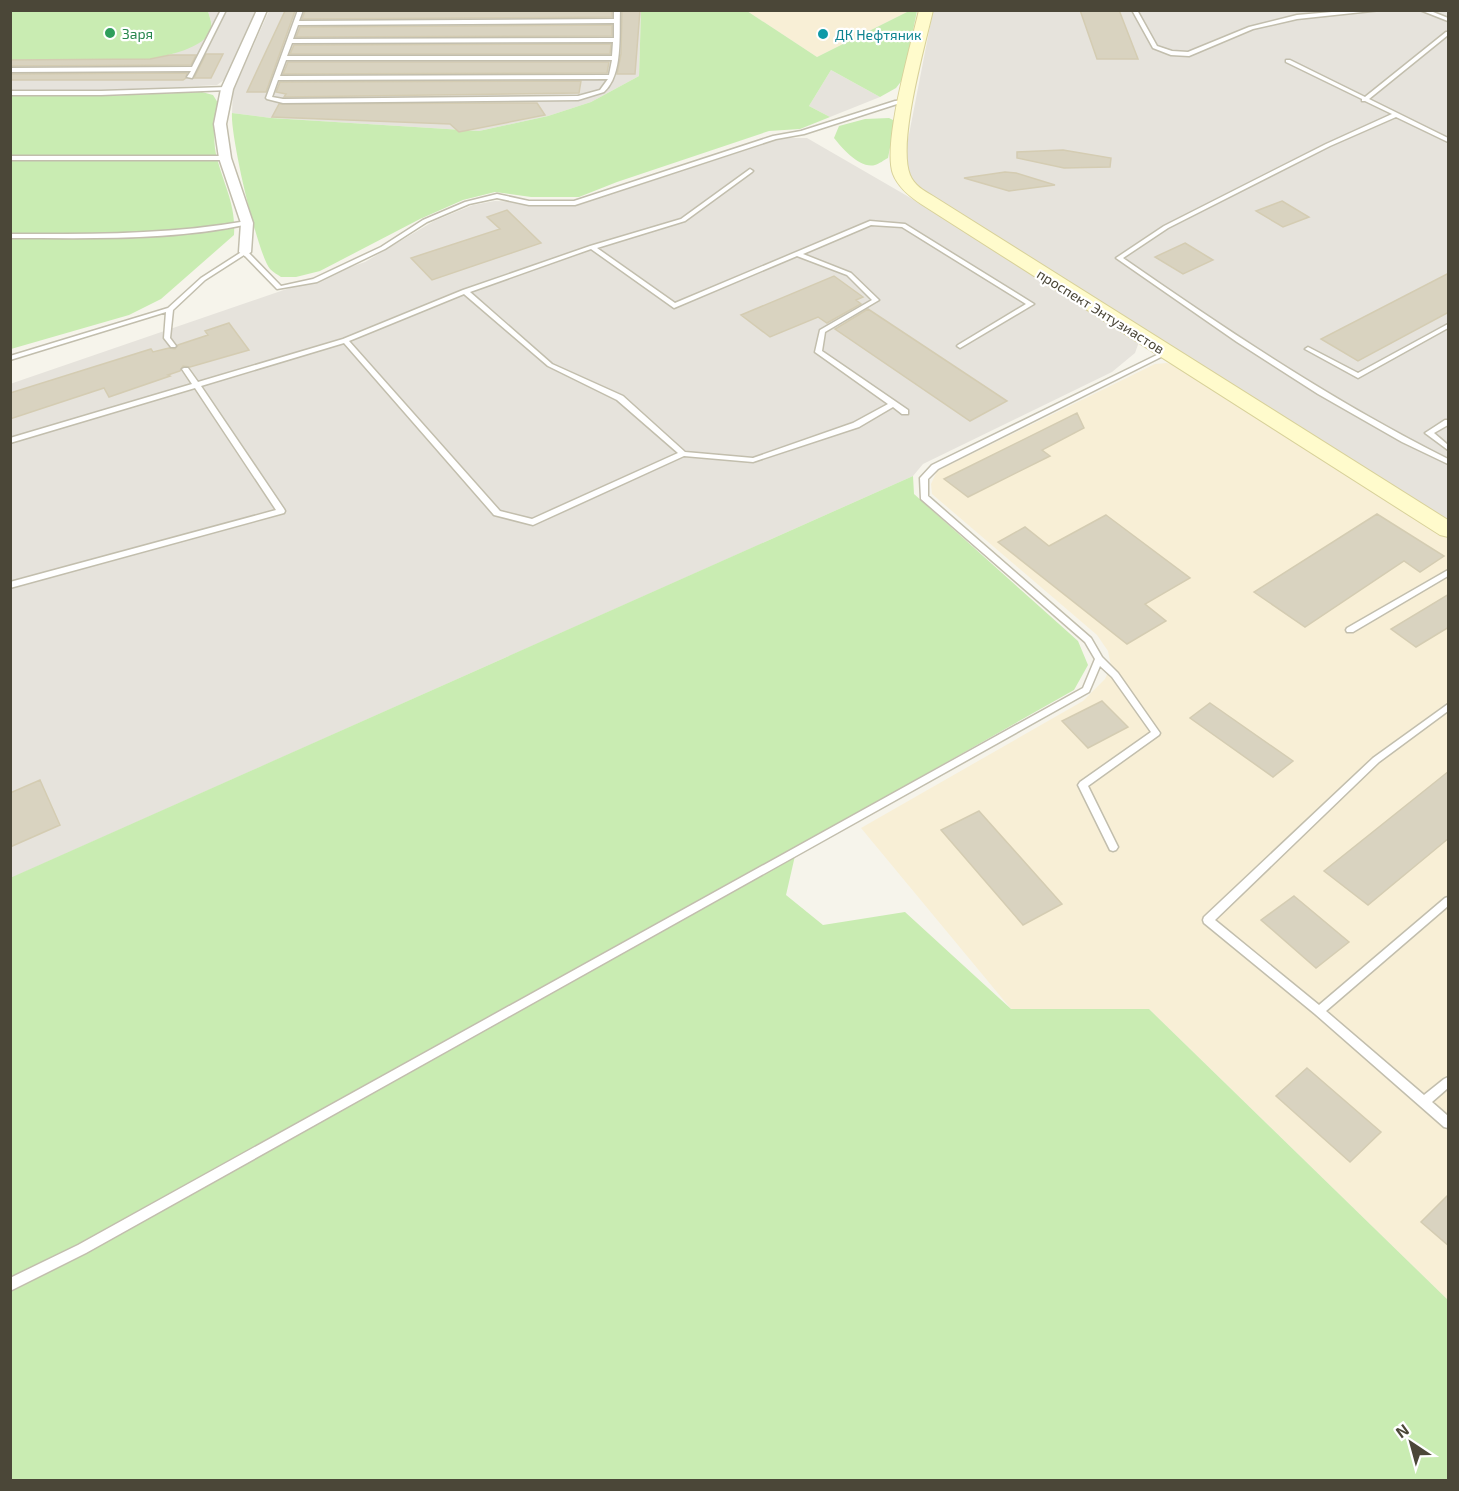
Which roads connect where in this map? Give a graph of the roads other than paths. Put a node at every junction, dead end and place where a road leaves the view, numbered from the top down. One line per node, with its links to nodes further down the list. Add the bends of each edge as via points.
1 (224, 10): 18 (lane)
2 (262, 10): 23 (street)
3 (301, 10): 11 (lane)
4 (617, 10): 10 (lane)
5 (926, 10): 26 (street, проспект Энтузиастов)
6 (1134, 10): 7 (lane, via 1155,47 1190,54 1251,28 1297,16)
7 (1379, 10)
8 (1422, 10): 9 (lane)
9 (1449, 20)
10 (616, 21): 11 (lane); 13 (lane)
11 (297, 23): 14 (lane)
12 (1449, 33): 25 (lane)
13 (615, 40): 14 (lane); 16 (lane)
14 (290, 41): 15 (lane)
15 (284, 58): 16 (lane); 22 (lane)
16 (613, 58): 21 (lane)
17 (1288, 61): 25 (lane)
18 (193, 69): 19 (lane); 20 (lane)
19 (10, 70)
20 (190, 77)
21 (612, 77): 22 (lane); 22 (lane, via 604,91 578,98 295,101 269,98)
22 (277, 78)
23 (227, 89): 24 (lane); 30 (street, via 220,124)
24 (10, 93)
25 (1364, 100): 27 (lane)
26 (906, 102): 35 (lane, via 802,133 775,137 575,203 529,203 497,196 467,202 315,281 279,288); 44 (street, проспект Энтузиастов, via 897,160 908,186)
27 (1395, 115): 28 (lane); 54 (lane, via 1166,227 1119,258 1232,337 1391,435)
28 (1449, 140)
29 (10, 158): 30 (lane)
30 (225, 158): 32 (street)
31 (750, 171): 34 (lane, via 683,220)
32 (247, 223): 33 (lane, via 208,231 123,236); 35 (street)
33 (10, 236)
34 (592, 247): 36 (lane, via 674,306); 37 (lane)
35 (245, 252): 38 (lane, via 203,279)
36 (797, 254): 42 (lane, via 870,223 903,225 1031,304); 48 (lane, via 849,274 876,300 822,331 818,352)
37 (465, 291): 40 (lane); 53 (lane, via 550,365 620,398)
38 (170, 309): 41 (lane, via 167,338); 45 (lane)
39 (1449, 326): 43 (lane, via 1358,376)
40 (345, 340): 47 (lane); 53 (lane, via 497,513 533,522)
41 (173, 346)
42 (960, 346)
43 (1308, 349)
44 (1167, 352): 55 (street, проспект Энтузиастов); 59 (lane, via 935,467 924,478 924,497 1088,640)
45 (10, 358)
46 (186, 369): 47 (lane)
47 (197, 386): 51 (lane); 57 (lane, via 281,511)
48 (893, 404): 49 (lane); 53 (lane, via 856,425 753,460)
49 (905, 412)
50 (1449, 422): 52 (lane, via 1428,433)
51 (10, 441)
52 (1449, 448)
53 (683, 454)
54 (1449, 462)
55 (1449, 530)
56 (1449, 573): 58 (lane)
57 (10, 585)
58 (1350, 630)
59 (1099, 659): 61 (lane, via 1156,733 1083,784); 67 (lane, via 1086,690 82,1249)
60 (1449, 707): 63 (lane, via 1376,760 1208,920)
61 (1113, 847)
62 (1449, 902): 63 (lane)
63 (1318, 1011): 65 (lane)
64 (1449, 1082): 65 (lane)
65 (1424, 1102): 66 (lane)
66 (1449, 1123)
67 (10, 1285)

